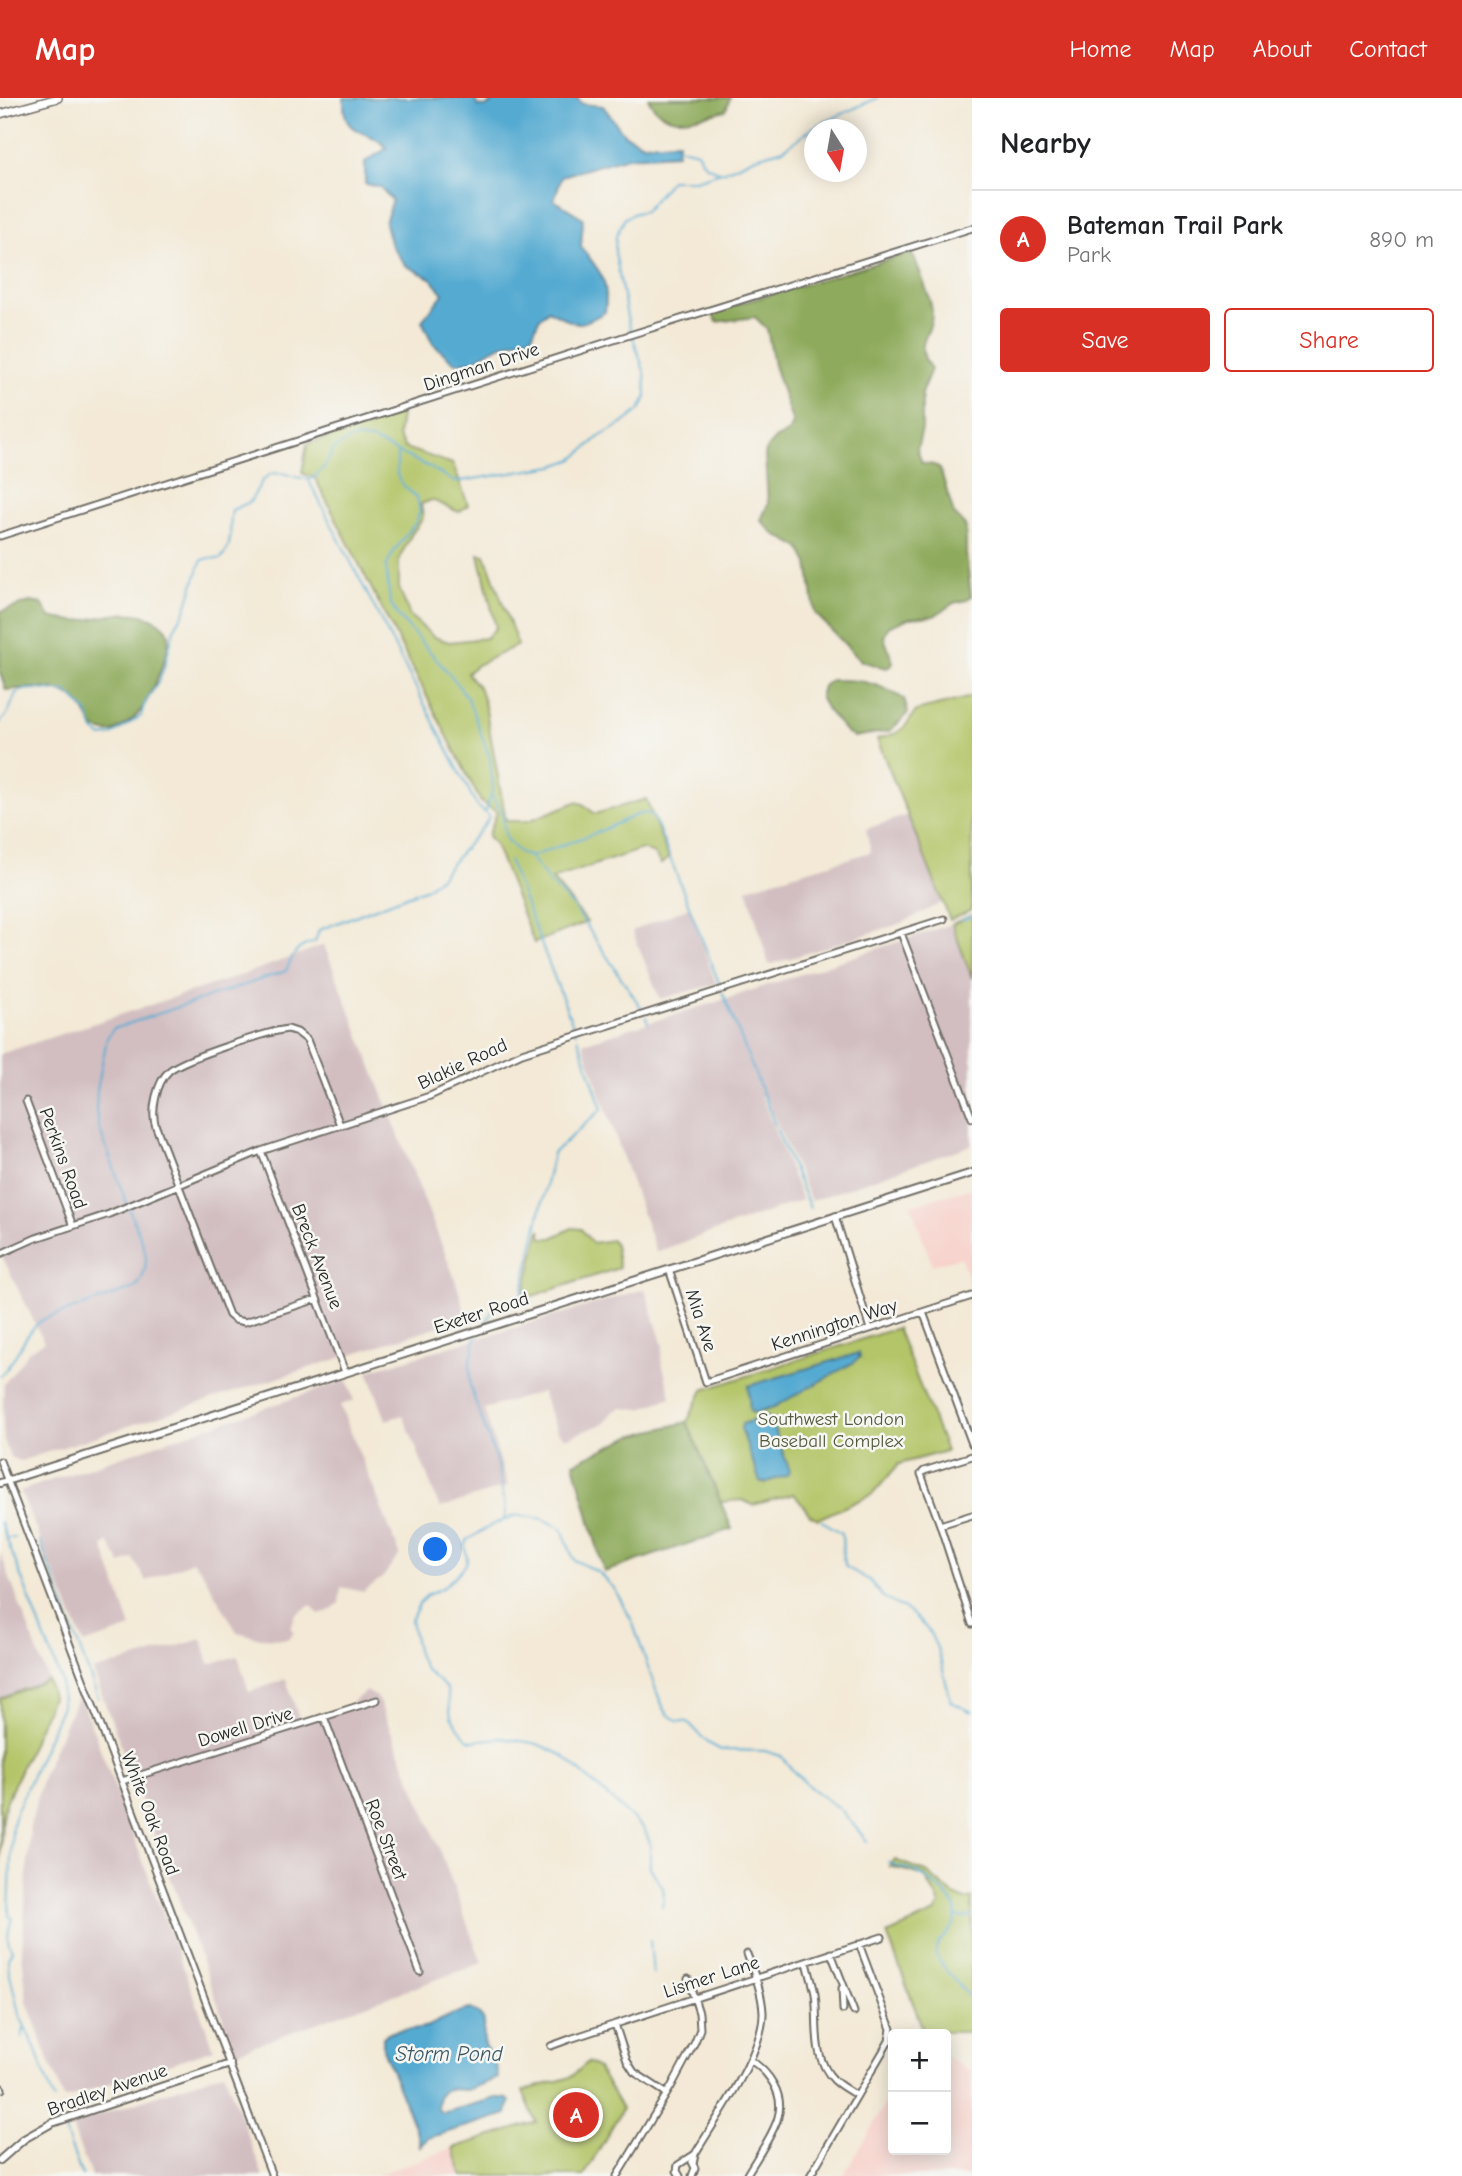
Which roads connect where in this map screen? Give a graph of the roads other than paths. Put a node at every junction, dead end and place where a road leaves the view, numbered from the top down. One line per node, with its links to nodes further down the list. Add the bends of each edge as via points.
1 (58, 98): 2 (highway)
2 (0, 114)
3 (972, 228): 4 (street, Dingman Drive)
4 (0, 536)
5 (944, 919): 6 (street, Blakie Road)
6 (901, 933): 8 (street); 9 (street, Blakie Road, via 522,1053 430,1096)
7 (26, 1101): 14 (street, Perkins Road)
8 (972, 1118)
9 (340, 1125): 10 (street, Blakie Road); 12 (street, via 307,1040 294,1030 185,1061 164,1077 154,1118)
10 (261, 1151): 12 (street, Blakie Road); 18 (street, Breck Avenue)
11 (972, 1173): 13 (main road, Exeter Road)
12 (178, 1185): 14 (street, Blakie Road); 18 (street, via 232,1319 245,1322)
13 (835, 1216): 16 (main road, Exeter Road); 20 (street)
14 (73, 1226): 15 (street, Blakie Road)
15 (0, 1254)
16 (669, 1269): 21 (main road, Exeter Road); 22 (street, Mia Ave)
17 (972, 1296): 19 (street, Kennington Way)
18 (317, 1299): 21 (street, Breck Avenue)
19 (923, 1312): 20 (street, Kennington Way); 23 (street)
20 (870, 1329): 22 (street, Kennington Way)
21 (345, 1372): 26 (main road, Exeter Road)
22 (706, 1382)
23 (972, 1444)
24 (972, 1456): 28 (street, via 921,1474)
25 (0, 1461): 26 (street, White Oak Road)
26 (3, 1482): 32 (street, White Oak Road)
27 (972, 1515): 28 (street)
28 (940, 1525): 29 (street)
29 (972, 1624)
30 (377, 1700): 31 (street, Dowell Drive)
31 (324, 1717): 32 (street, Dowell Drive); 38 (street, Roe Street)
32 (122, 1781): 48 (street, White Oak Road)
33 (882, 1937): 34 (street, Lismer Lane)
34 (859, 1944): 35 (street, Lismer Lane); 50 (street, via 891,2029 889,2041)
35 (831, 1953): 37 (street, Lismer Lane); 41 (street)
36 (747, 1954): 39 (street)
37 (807, 1962): 39 (street, Lismer Lane); 50 (street, via 820,2053 835,2081)
38 (420, 1972)
39 (755, 1978): 42 (street, Lismer Lane); 47 (street, via 763,2014 761,2035)
40 (688, 1979): 42 (street)
41 (842, 1982): 43 (street); 44 (street)
42 (694, 1998): 45 (street, Lismer Lane); 49 (street, via 700,2029)
43 (843, 2010)
44 (854, 2012)
45 (615, 2024): 46 (street, Lismer Lane); 49 (street, via 634,2071)
46 (551, 2046)
47 (750, 2060): 51 (street); 59 (street, via 770,2077 780,2105 778,2119)
48 (230, 2064): 52 (main road, Bradley Avenue, via 52,2123); 57 (street, White Oak Road)
49 (666, 2094): 58 (street)
50 (857, 2095): 60 (street)
51 (695, 2154): 53 (street); 54 (street)
52 (1, 2159)
53 (686, 2160): 54 (street); 56 (street, via 678,2165)
54 (693, 2164): 55 (street)
55 (695, 2174)
56 (678, 2175)
57 (272, 2176)
58 (617, 2176)
59 (746, 2176)
60 (810, 2176)

